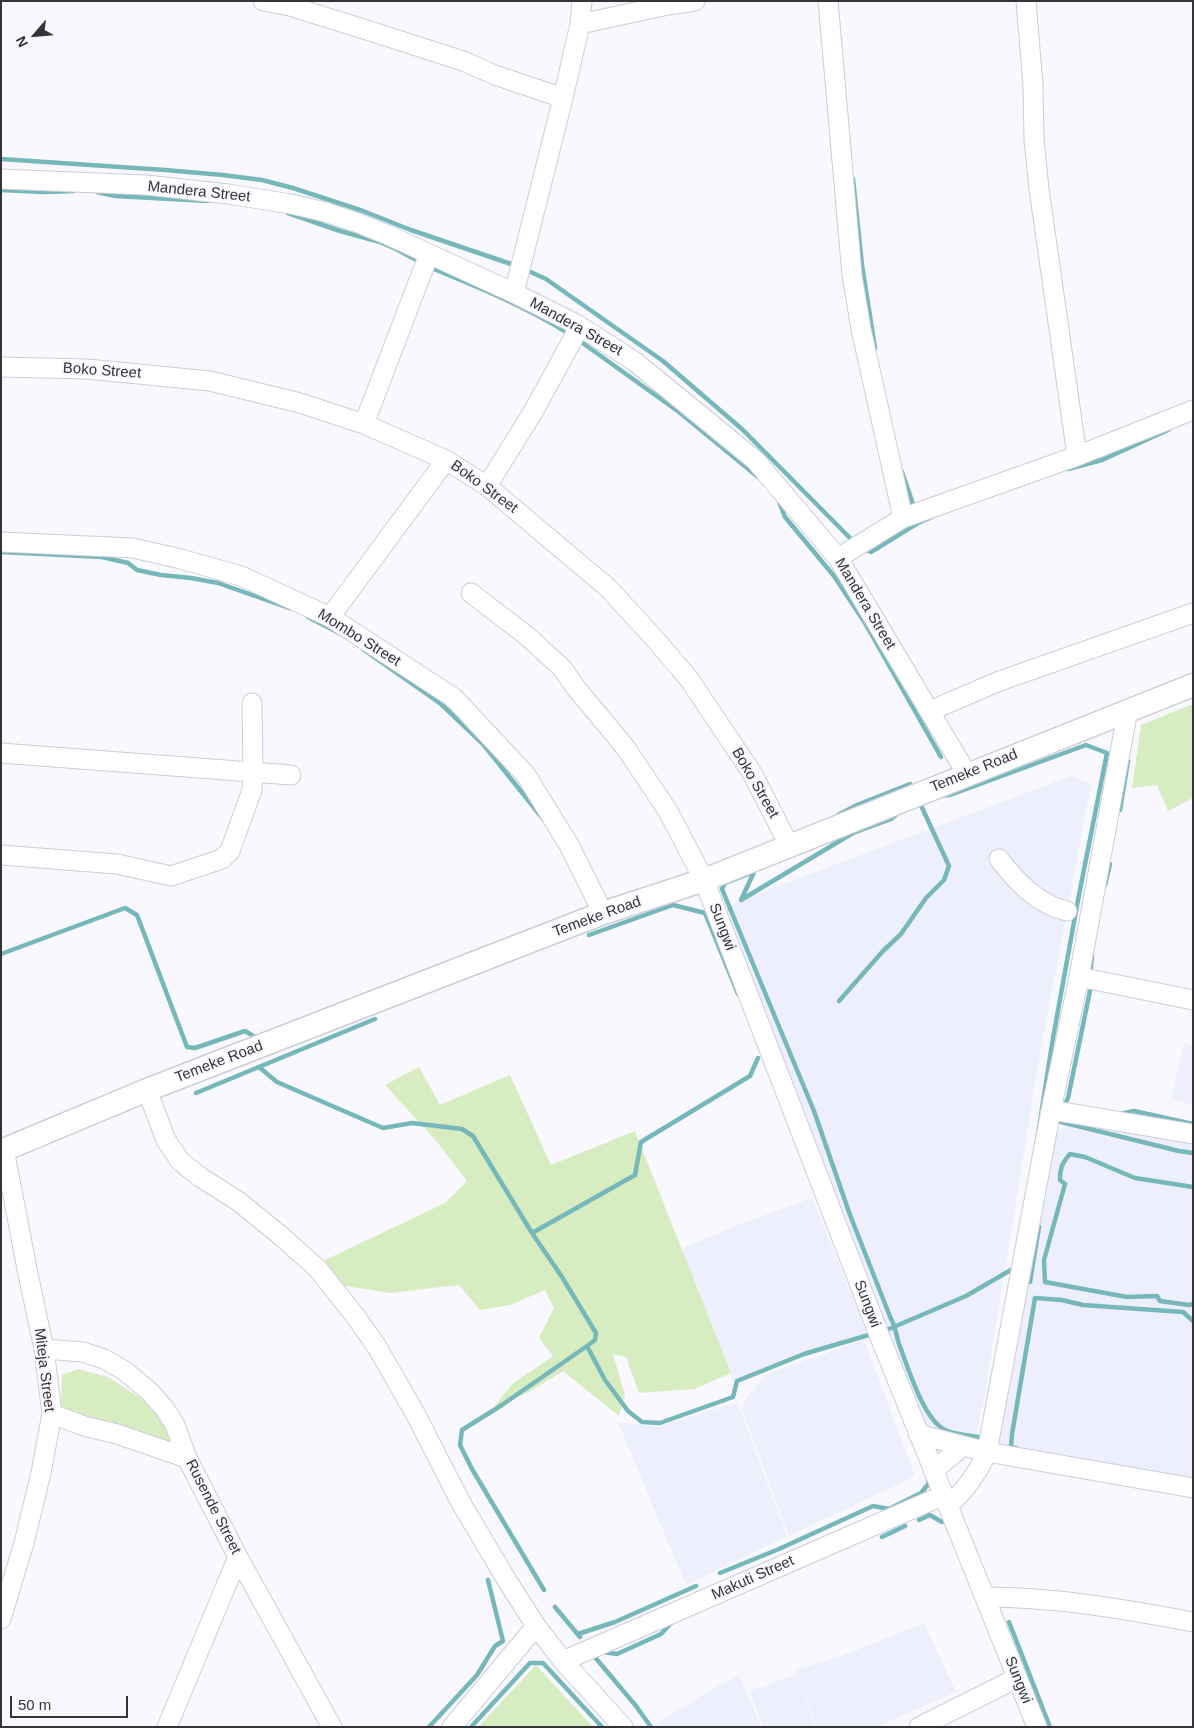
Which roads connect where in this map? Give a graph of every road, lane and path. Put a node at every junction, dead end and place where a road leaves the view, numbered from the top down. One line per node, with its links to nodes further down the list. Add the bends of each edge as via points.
1 (263, 1): 7 (street, via 290,6 463,61)
2 (582, 1): 6 (street)
3 (695, 1): 6 (street)
4 (828, 1): 18 (street, via 852,275)
5 (1026, 1): 15 (street, via 1039,189)
6 (580, 24): 7 (street)
7 (563, 98): 10 (street)
8 (1, 179): 9 (street, Mandera Street, via 146,186 291,204 358,222)
9 (429, 254): 10 (street, Mandera Street); 14 (street)
10 (514, 293): 11 (street, Mandera Street)
11 (578, 325): 17 (street, via 533,412); 20 (street, Mandera Street, via 634,360 755,460)
12 (1, 367): 14 (street, Boko Street, via 87,369 210,381 300,403)
13 (1193, 410): 15 (street)
14 (364, 424): 16 (street, Boko Street)
15 (1077, 456): 18 (street)
16 (446, 460): 17 (street, Boko Street); 23 (street)
17 (487, 486): 32 (street, Boko Street, via 608,588 689,679 752,772)
18 (903, 518): 20 (street)
19 (1, 542): 23 (street, Mombo Street, via 133,548 241,576)
20 (838, 558): 27 (street, Mandera Street)
21 (471, 593): 35 (street, Sungwi, via 562,668 625,747 668,811)
22 (1193, 613): 27 (street, via 1006,679)
23 (330, 617): 37 (street, Mombo Street, via 454,698 526,775 569,845)
24 (1193, 684): 26 (street, Temeke Road)
25 (252, 703): 29 (street)
26 (1128, 709): 31 (street, Temeke Road); 38 (street)
27 (930, 711): 31 (street, Mandera Street)
28 (1, 753): 29 (street)
29 (253, 771): 30 (street); 33 (street, via 252,790 230,851 222,859 171,876 117,864)
30 (291, 774)
31 (967, 774): 32 (street, Temeke Road)
32 (789, 845): 35 (street, Temeke Road)
33 (1, 855)
34 (1000, 858): 36 (street, via 1026,890)
35 (704, 880): 37 (street, Temeke Road); 46 (street, Sungwi)
36 (1067, 911)
37 (603, 913): 40 (street, Temeke Road)
38 (1079, 976): 39 (street); 41 (street)
39 (1193, 1000)
40 (147, 1090): 43 (street, Temeke Road); 57 (street, via 166,1140 180,1161 281,1236 318,1269 356,1317 377,1347 461,1503)
41 (1051, 1110): 42 (street); 48 (street)
42 (1193, 1134)
43 (3, 1150): 44 (street, Miteja Street)
44 (44, 1349): 45 (street, Miteja Street); 49 (street, Rusende Street, via 82,1352 104,1359 125,1372 165,1409)
45 (52, 1414): 49 (street); 55 (street, Miteja Street, via 24,1543)
46 (918, 1434): 47 (street); 50 (street, Sungwi)
47 (963, 1446): 48 (street); 50 (street)
48 (987, 1452): 51 (street); 52 (street, via 970,1483)
49 (187, 1458): 53 (street, Rusende Street)
50 (933, 1471): 52 (street, Sungwi)
51 (1193, 1488)
52 (946, 1501): 54 (street, Sungwi); 58 (street, Makuti Street)
53 (238, 1557): 60 (street); 61 (street, Rusende Street)
54 (985, 1598): 56 (street, via 1109,1607); 59 (street, Sungwi)
55 (1, 1619)
56 (1193, 1622)
57 (536, 1626): 58 (street); 62 (street)
58 (563, 1661): 63 (street)
59 (1017, 1678): 64 (street); 65 (street, Sungwi)
60 (167, 1727)
61 (332, 1727)
62 (452, 1727)
63 (623, 1727)
64 (919, 1727)
65 (1037, 1727)

